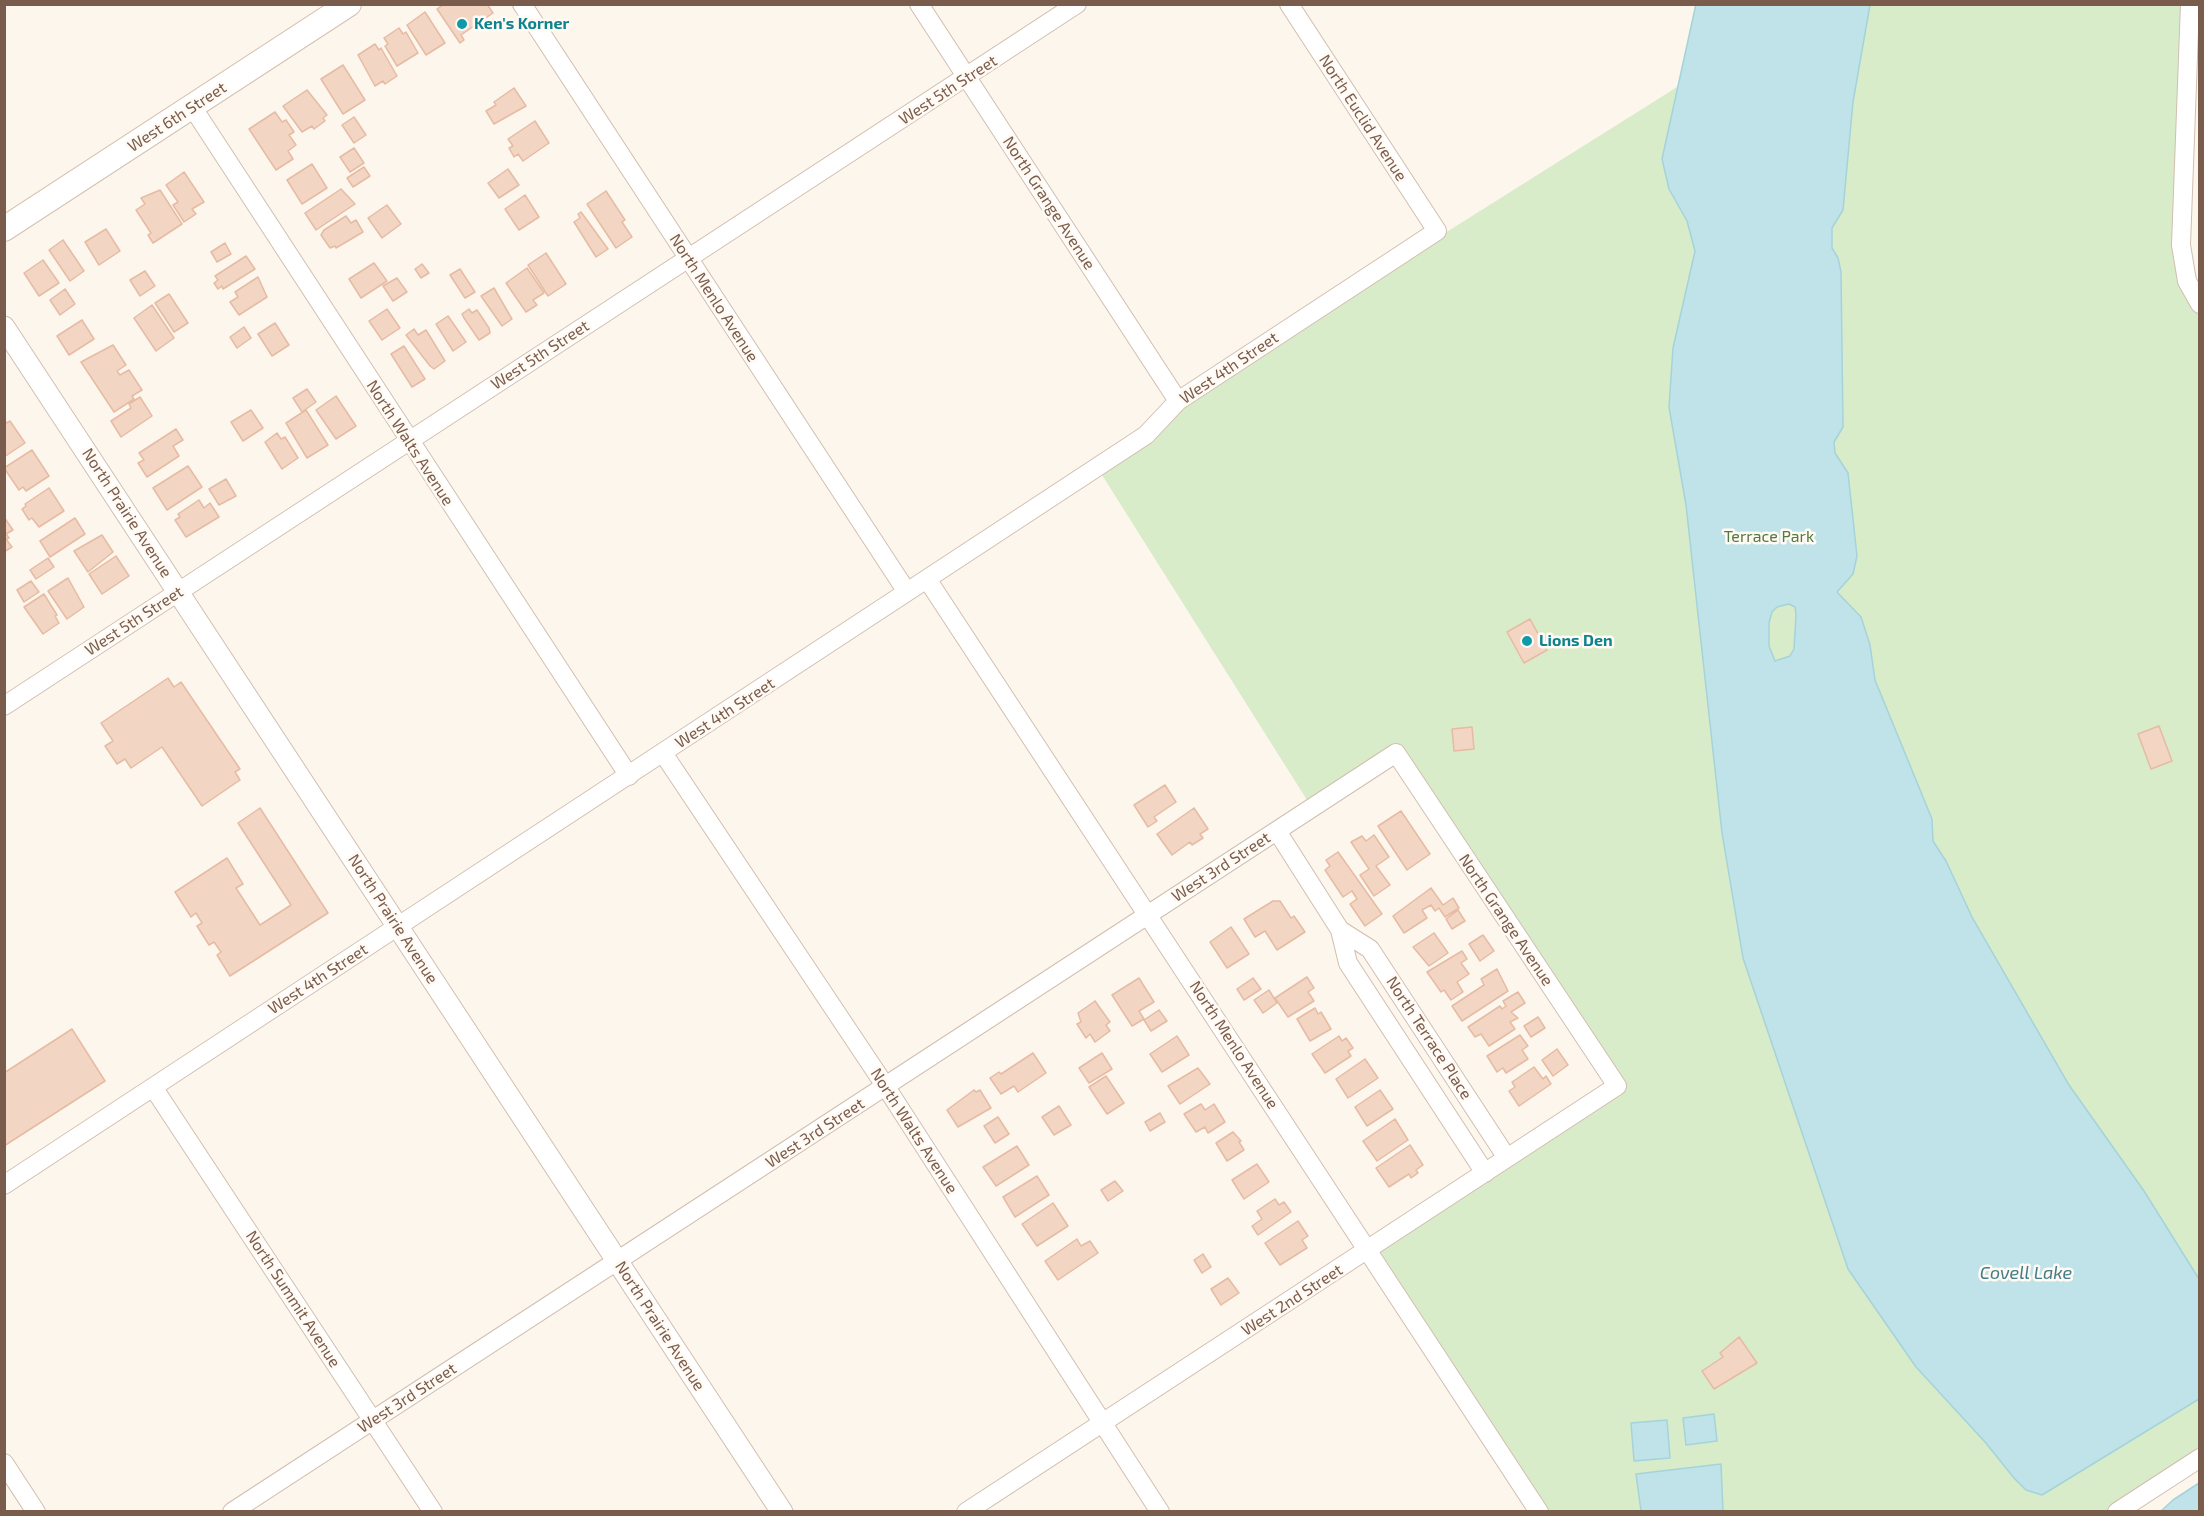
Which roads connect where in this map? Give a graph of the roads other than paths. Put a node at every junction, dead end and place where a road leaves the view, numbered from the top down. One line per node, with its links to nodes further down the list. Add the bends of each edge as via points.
1 (349, 4): 8 (main road, West 6th Street)
2 (522, 4): 11 (street, North Menlo Avenue)
3 (920, 4): 7 (street, North Grange Avenue)
4 (1077, 4): 7 (street, West 5th Street)
5 (1289, 4): 10 (street, North Euclid Avenue)
6 (2190, 4): 12 (street, via 2181,245 2187,281)
7 (967, 77): 11 (street, West 5th Street); 14 (street, North Grange Avenue)
8 (193, 108): 9 (main road, West 6th Street); 15 (street, North Walts Avenue)
9 (4, 229)
10 (1437, 231): 14 (street, West 4th Street)
11 (689, 259): 15 (street, West 5th Street); 18 (street, North Menlo Avenue)
12 (2199, 304)
13 (4, 327): 17 (street, North Prairie Avenue)
14 (1178, 400): 16 (street, West 4th Street, via 1146,435)
15 (408, 440): 17 (street, West 5th Street); 22 (street, North Walts Avenue)
16 (927, 579): 18 (street, West 4th Street); 24 (street, North Menlo Avenue)
17 (179, 591): 19 (street, West 5th Street); 25 (street, North Prairie Avenue)
18 (907, 592): 20 (street, West 4th Street)
19 (4, 706)
20 (663, 753): 22 (street, West 4th Street); 29 (street, North Walts Avenue)
21 (1396, 753): 23 (street, West 3rd Street); 27 (street, North Grange Avenue)
22 (629, 776): 25 (street, West 4th Street)
23 (1277, 831): 24 (street, West 3rd Street); 26 (street, North Terrace Place)
24 (1149, 915): 29 (street, West 3rd Street); 33 (street, North Menlo Avenue)
25 (399, 927): 28 (street, West 4th Street); 34 (street, North Prairie Avenue)
26 (1340, 930): 30 (street, North Terrace Place, via 1370,949); 31 (street, North Terrace Place, via 1348,963)
27 (1617, 1086): 30 (street, West 2nd Street)
28 (153, 1087): 32 (street, West 4th Street); 35 (street, North Summit Avenue)
29 (886, 1087): 34 (street, West 3rd Street); 36 (street, North Walts Avenue)
30 (1507, 1158): 31 (street, West 2nd Street)
31 (1485, 1173): 33 (street, West 2nd Street)
32 (4, 1185)
33 (1368, 1250): 36 (street, West 2nd Street); 45 (street, North Menlo Avenue)
34 (617, 1262): 35 (street, West 3rd Street); 42 (street, North Prairie Avenue)
35 (373, 1420): 40 (street, West 3rd Street); 41 (street, North Summit Avenue)
36 (1102, 1422): 43 (street, West 2nd Street); 44 (street, North Walts Avenue)
37 (2199, 1458): 46 (street)
38 (4, 1463): 39 (street)
39 (36, 1512)
40 (232, 1512)
41 (433, 1512)
42 (782, 1512)
43 (966, 1512)
44 (1160, 1512)
45 (1539, 1512)
46 (2116, 1512)

